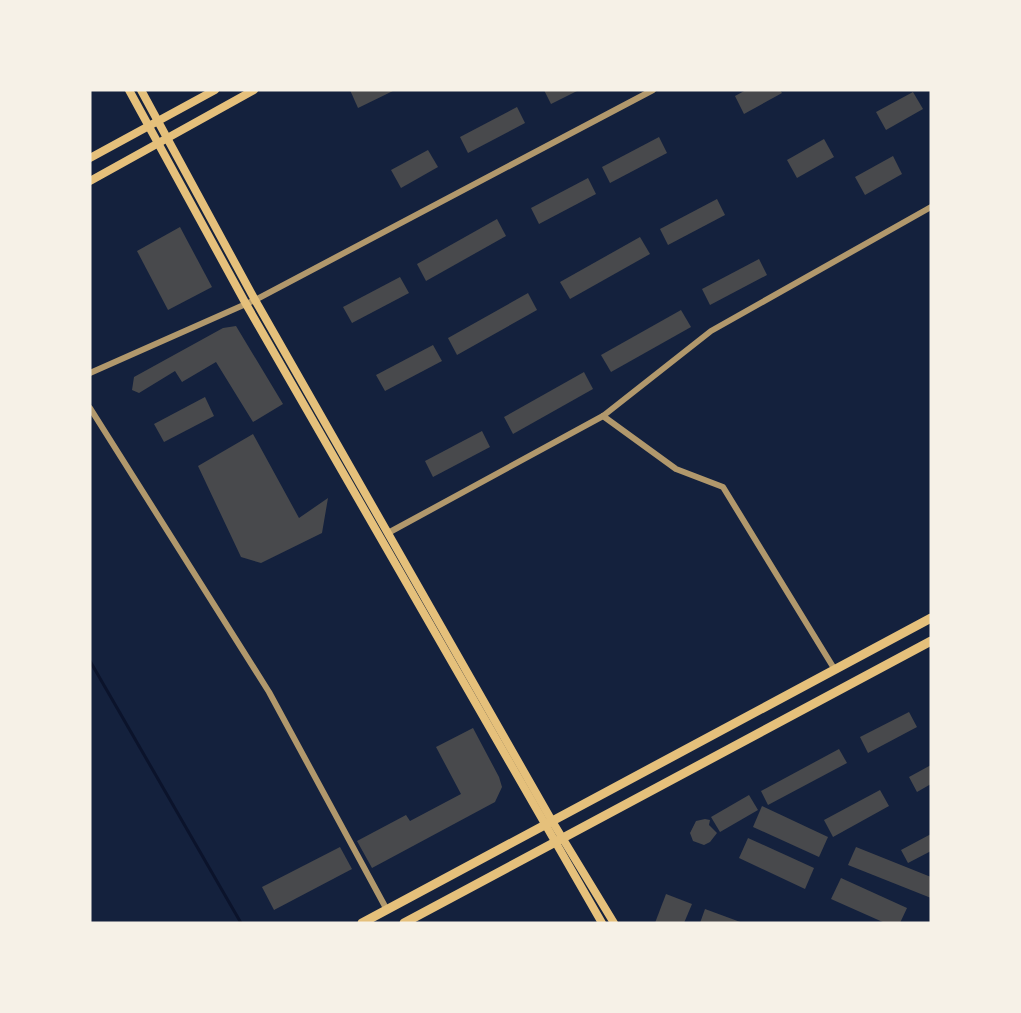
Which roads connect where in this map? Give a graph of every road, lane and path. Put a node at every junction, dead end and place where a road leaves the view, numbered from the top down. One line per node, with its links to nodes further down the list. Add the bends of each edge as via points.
1 (129, 90): 7 (main road)
2 (141, 90): 6 (main road)
3 (214, 90): 6 (main road)
4 (254, 90): 8 (main road)
5 (653, 90): 13 (street)
6 (158, 122): 7 (main road); 8 (main road)
7 (150, 127): 9 (main road); 10 (main road)
8 (168, 140): 9 (main road); 13 (main road)
9 (159, 145): 11 (main road); 14 (main road)
10 (90, 158)
11 (90, 181)
12 (931, 207): 17 (street, via 711,331)
13 (255, 300): 14 (street); 18 (main road)
14 (246, 304): 15 (street); 22 (main road)
15 (90, 373)
16 (90, 408): 25 (street, via 268,692)
17 (603, 416): 18 (street); 21 (street, via 676,469 723,487)
18 (388, 533): 22 (main road)
19 (931, 618): 21 (main road)
20 (931, 641): 23 (main road)
21 (835, 670): 22 (main road)
22 (548, 823): 23 (main road); 24 (main road); 25 (main road)
23 (564, 837): 24 (main road); 29 (main road)
24 (555, 843): 27 (main road); 28 (main road)
25 (387, 910): 26 (main road)
26 (362, 923)
27 (404, 923)
28 (602, 923)
29 (614, 923)

